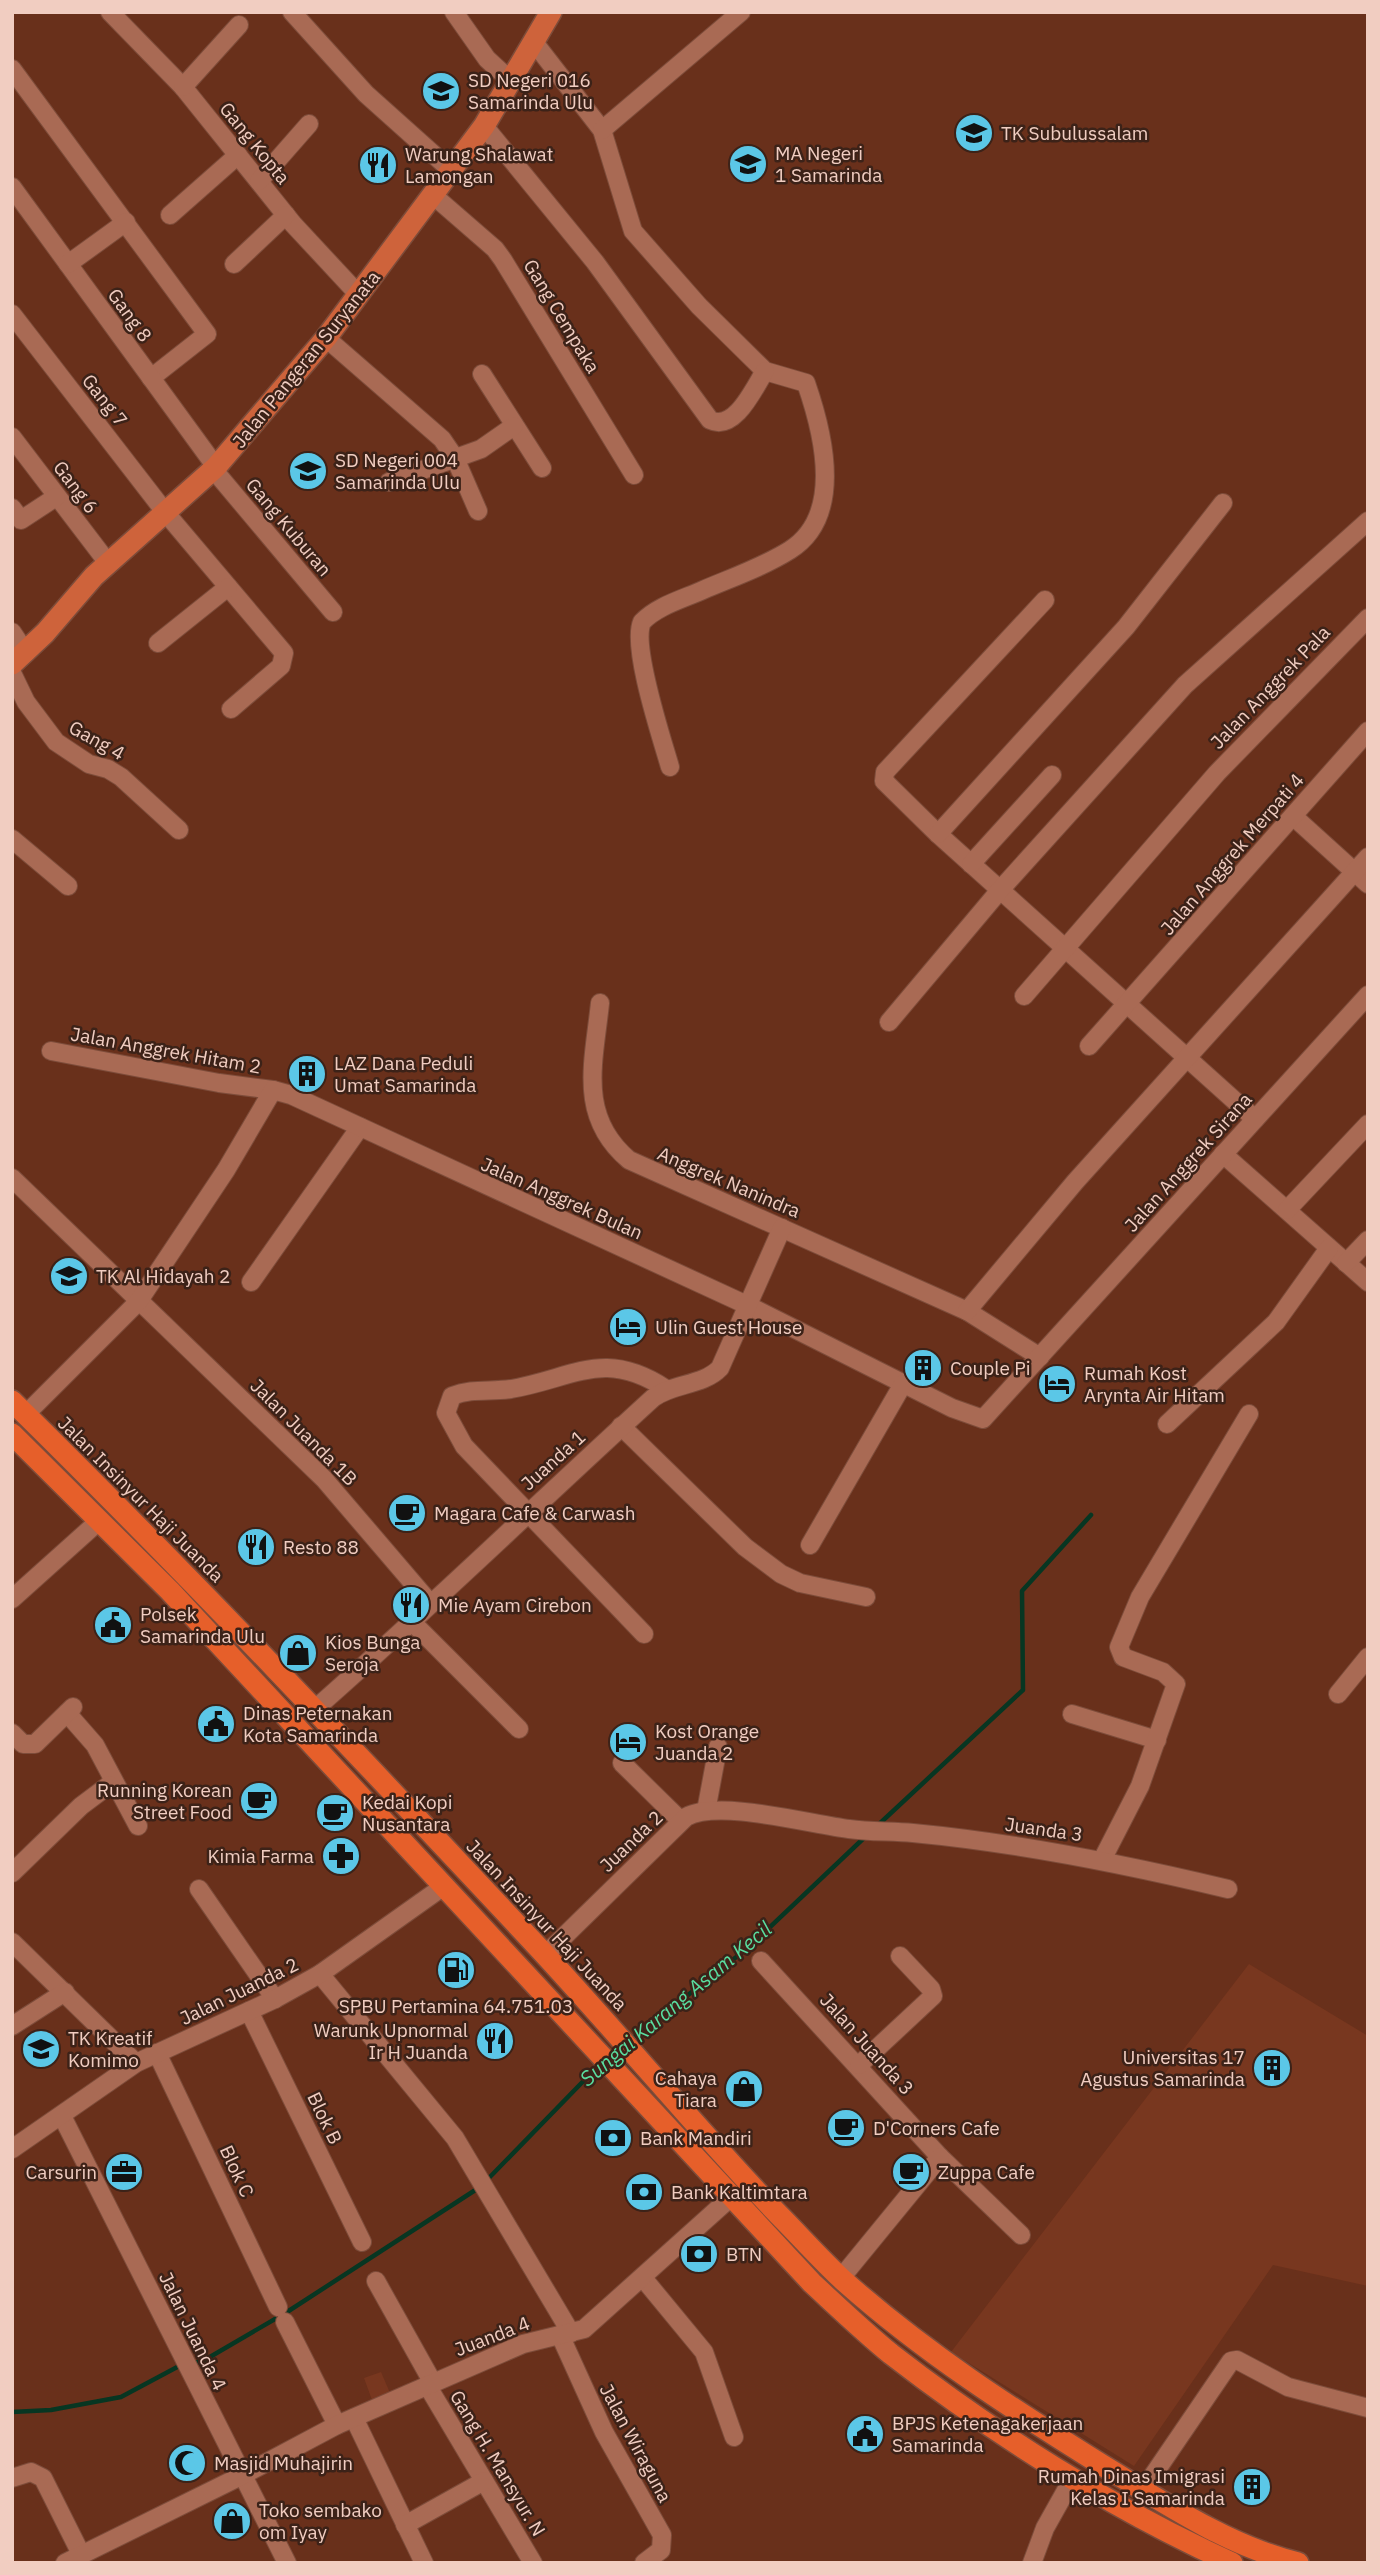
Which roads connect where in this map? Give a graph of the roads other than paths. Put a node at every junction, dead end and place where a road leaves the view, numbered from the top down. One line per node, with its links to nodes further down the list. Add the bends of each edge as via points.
1 (292, 12): 15 (street, via 366,94)
2 (454, 12): 9 (street, via 487,59)
3 (551, 12): 7 (main road, Jalan Pangeran Suryanata)
4 (741, 12): 13 (street)
5 (115, 14): 10 (street, Gang Kopta)
6 (239, 25): 10 (street)
7 (533, 41): 9 (main road, Jalan Pangeran Suryanata); 13 (street)
8 (12, 69): 21 (street)
9 (509, 80): 12 (main road, Jalan Pangeran Suryanata)
10 (183, 87): 14 (street, Gang Kopta)
11 (309, 124): 16 (street)
12 (484, 126): 15 (main road, Jalan Pangeran Suryanata); 27 (street, via 595,262 710,420 723,422 737,413)
13 (602, 130): 27 (street, via 633,231)
14 (238, 155): 16 (street, Gang Kopta); 19 (street)
15 (452, 171): 18 (main road, Jalan Pangeran Suryanata)
16 (259, 181): 20 (street, Gang Kopta)
17 (12, 187): 22 (street, Gang 8)
18 (434, 196): 24 (main road, Jalan Pangeran Suryanata); 35 (street, Gang Cempaka, via 503,260)
19 (170, 215)
20 (286, 215): 23 (street); 24 (street, Gang Kopta)
21 (126, 222): 22 (street); 29 (street, via 207,334)
22 (68, 264): 29 (street, Gang 8)
23 (233, 264)
24 (359, 295): 26 (main road, Jalan Pangeran Suryanata)
25 (12, 314): 41 (street, Gang 7)
26 (326, 338): 32 (street, via 442,439); 33 (main road, Jalan Pangeran Suryanata)
27 (765, 371): 54 (street, via 806,383 823,440 820,507 809,533 790,550 661,608 642,622 639,634 646,677)
28 (482, 374): 30 (street)
29 (151, 378): 33 (street, Gang 8)
30 (514, 426): 32 (street, via 481,449); 34 (street)
31 (12, 437): 37 (street, Gang 6)
32 (455, 458): 36 (street); 40 (street)
33 (214, 468): 41 (main road, Jalan Pangeran Suryanata); 46 (street, Gang Kuburan)
34 (542, 468)
35 (634, 475)
36 (389, 482)
37 (56, 496): 39 (street, via 21,520); 43 (street, Gang 6)
38 (1223, 503): 58 (street, via 1126,627)
39 (12, 508)
40 (478, 510)
41 (165, 512): 43 (main road, Jalan Pangeran Suryanata); 44 (street, Gang 7)
42 (1368, 521): 65 (street, via 1185,685)
43 (108, 563): 50 (main road, Jalan Pangeran Suryanata)
44 (228, 587): 49 (street); 52 (street, Gang 7, via 285,656 281,666)
45 (1045, 600): 58 (street, via 885,772 886,785)
46 (333, 612)
47 (1368, 618): 66 (street, Jalan Anggrek Pala, via 1205,786)
48 (12, 632): 50 (street)
49 (158, 643)
50 (19, 659)
51 (12, 673): 57 (street, Gang 4, via 26,702 56,742 89,764 121,777)
52 (231, 709)
53 (1368, 731): 56 (street, Jalan Anggrek Merpati 4)
54 (670, 767)
55 (1052, 775): 61 (street)
56 (1294, 817): 62 (street); 70 (street, Jalan Anggrek Merpati 4)
57 (179, 830)
58 (937, 834): 61 (street)
59 (12, 839): 64 (street)
60 (1368, 857): 62 (street)
61 (971, 864): 65 (street)
62 (1354, 871): 63 (street); 74 (street)
63 (1368, 884)
64 (68, 886)
65 (1000, 890): 66 (street); 71 (street)
66 (1064, 948): 68 (street, Jalan Anggrek Pala); 70 (street)
67 (1368, 995): 76 (street, Jalan Anggrek Sirana)
68 (1024, 996)
69 (600, 1003): 82 (street, Anggrek Nanindra, via 592,1100 611,1142 635,1165)
70 (1127, 1004): 72 (street, Jalan Anggrek Merpati 4); 74 (street)
71 (889, 1022)
72 (1089, 1046)
73 (51, 1051): 75 (street, Jalan Anggrek Hitam 2)
74 (1187, 1059): 76 (street); 90 (street)
75 (273, 1090): 78 (street, Jalan Anggrek Bulan); 88 (street)
76 (1255, 1119): 79 (street, Jalan Anggrek Sirana)
77 (1368, 1124): 81 (street)
78 (360, 1127): 86 (street); 89 (street, Jalan Anggrek Bulan)
79 (1223, 1154): 81 (street); 91 (street, Jalan Anggrek Sirana)
80 (12, 1178): 88 (street, Jalan Juanda 1B)
81 (1287, 1210): 84 (street)
82 (782, 1228): 89 (street, Juanda 1); 90 (street, Anggrek Nanindra)
83 (1368, 1240): 85 (street)
84 (1329, 1248): 85 (street); 96 (street, via 1276,1322)
85 (1346, 1263): 87 (street)
86 (251, 1282)
87 (1368, 1282)
88 (138, 1302): 94 (street); 106 (street, Jalan Juanda 1B, via 324,1479)
89 (749, 1307): 92 (street, Jalan Anggrek Bulan); 93 (street, Juanda 1, via 726,1361 716,1372)
90 (967, 1311): 91 (street, Anggrek Nanindra)
91 (1040, 1357): 92 (street, Jalan Anggrek Bulan, via 981,1419)
92 (903, 1384): 101 (street)
93 (666, 1389): 97 (street, Juanda 1); 99 (street, via 642,1373 611,1368 579,1370 510,1389 467,1390 452,1396 446,1413 464,1446)
94 (19, 1407): 102 (highway, Jalan Insinyur Haji Juanda)
95 (1249, 1413): 115 (street, via 1140,1597 1119,1647 1123,1657 1163,1672 1176,1684)
96 (1167, 1424)
97 (621, 1426): 99 (street, Juanda 1); 105 (street, via 780,1574)
98 (12, 1434): 100 (highway)
99 (527, 1512): 106 (street, Juanda 1); 108 (street)
100 (100, 1520): 103 (street); 104 (highway)
101 (810, 1545)
102 (186, 1576): 104 (highway); 111 (highway, Jalan Insinyur Haji Juanda)
103 (15, 1591)
104 (170, 1591): 125 (highway)
105 (866, 1598)
106 (430, 1603): 107 (street, Juanda 1)
107 (413, 1623): 111 (street, Juanda 1); 113 (street)
108 (644, 1634)
109 (1368, 1657): 110 (street)
110 (1338, 1694)
111 (315, 1709): 129 (highway, Jalan Insinyur Haji Juanda)
112 (1072, 1714): 115 (street)
113 (519, 1729)
114 (12, 1733): 121 (street, via 23,1744 32,1745 70,1710)
115 (1157, 1740): 123 (street, via 1140,1786)
116 (718, 1746): 119 (street)
117 (622, 1763): 120 (street)
118 (109, 1785): 124 (street, via 81,1805)
119 (706, 1811): 120 (street, Juanda 2); 122 (street, Juanda 2, via 730,1810)
120 (681, 1821): 129 (street, Juanda 2)
121 (138, 1826)
122 (852, 1829): 123 (street, Juanda 3, via 912,1832)
123 (1102, 1860): 127 (street, Juanda 3)
124 (12, 1873)
125 (444, 1886): 132 (street, Jalan Juanda 2); 143 (highway)
126 (199, 1889): 134 (street)
127 (1228, 1889)
128 (12, 1942): 133 (street)
129 (545, 1955): 147 (highway, Jalan Insinyur Haji Juanda, via 746,2180)
130 (900, 1956): 139 (street, via 933,1996)
131 (761, 1961): 139 (street, Jalan Juanda 3)
132 (320, 1974): 134 (street, Jalan Juanda 2); 149 (street, Jalan Wiraguna, via 443,2121 485,2185)
133 (65, 1992): 136 (street); 138 (street)
134 (275, 1999): 135 (street, Jalan Juanda 2)
135 (249, 2011): 137 (street, Jalan Juanda 2); 145 (street, Blok B)
136 (12, 2026)
137 (157, 2053): 138 (street, Jalan Juanda 2); 153 (street, Blok C, via 281,2314)
138 (136, 2063): 140 (street, Jalan Juanda 2)
139 (859, 2065): 142 (street, Jalan Juanda 3)
140 (62, 2116): 141 (street, Jalan Juanda 2); 156 (street, Jalan Juanda 4)
141 (12, 2148)
142 (940, 2157): 144 (street, Jalan Juanda 3); 147 (street)
143 (730, 2198): 146 (street, Juanda 4); 155 (highway, via 812,2283 889,2352)
144 (1021, 2235)
145 (362, 2242)
146 (643, 2278): 149 (street, Juanda 4, via 592,2324); 154 (street, via 704,2352)
147 (841, 2278): 152 (highway, Jalan Insinyur Haji Juanda, via 896,2326)
148 (376, 2281): 150 (street, Gang H. Mansyur. N)
149 (565, 2334): 150 (street, Juanda 4, via 523,2344); 166 (street, Jalan Wiraguna, via 604,2432 662,2535 660,2552)
150 (430, 2384): 153 (street, Juanda 4); 159 (street, Gang H. Mansyur. N)
151 (1368, 2408): 160 (street, via 1288,2387 1231,2361)
152 (1021, 2415): 155 (highway); 160 (highway, Jalan Insinyur Haji Juanda)
153 (345, 2422): 156 (street, Juanda 4); 161 (street, Blok C)
154 (734, 2437)
155 (1008, 2438): 157 (highway)
156 (241, 2476): 162 (street, Juanda 4); 163 (street, Jalan Juanda 4)
157 (1073, 2477): 167 (street); 168 (highway)
158 (12, 2478): 162 (street, via 31,2472 43,2478)
159 (484, 2481): 161 (street); 165 (street, Gang H. Mansyur. N)
160 (1143, 2490): 169 (highway, Jalan Insinyur Haji Juanda, via 1236,2541)
161 (405, 2525): 164 (street, Blok C)
162 (73, 2558)
163 (287, 2563)
164 (424, 2563)
165 (533, 2563)
166 (644, 2563)
167 (1032, 2563)
168 (1232, 2563)
169 (1298, 2563)

